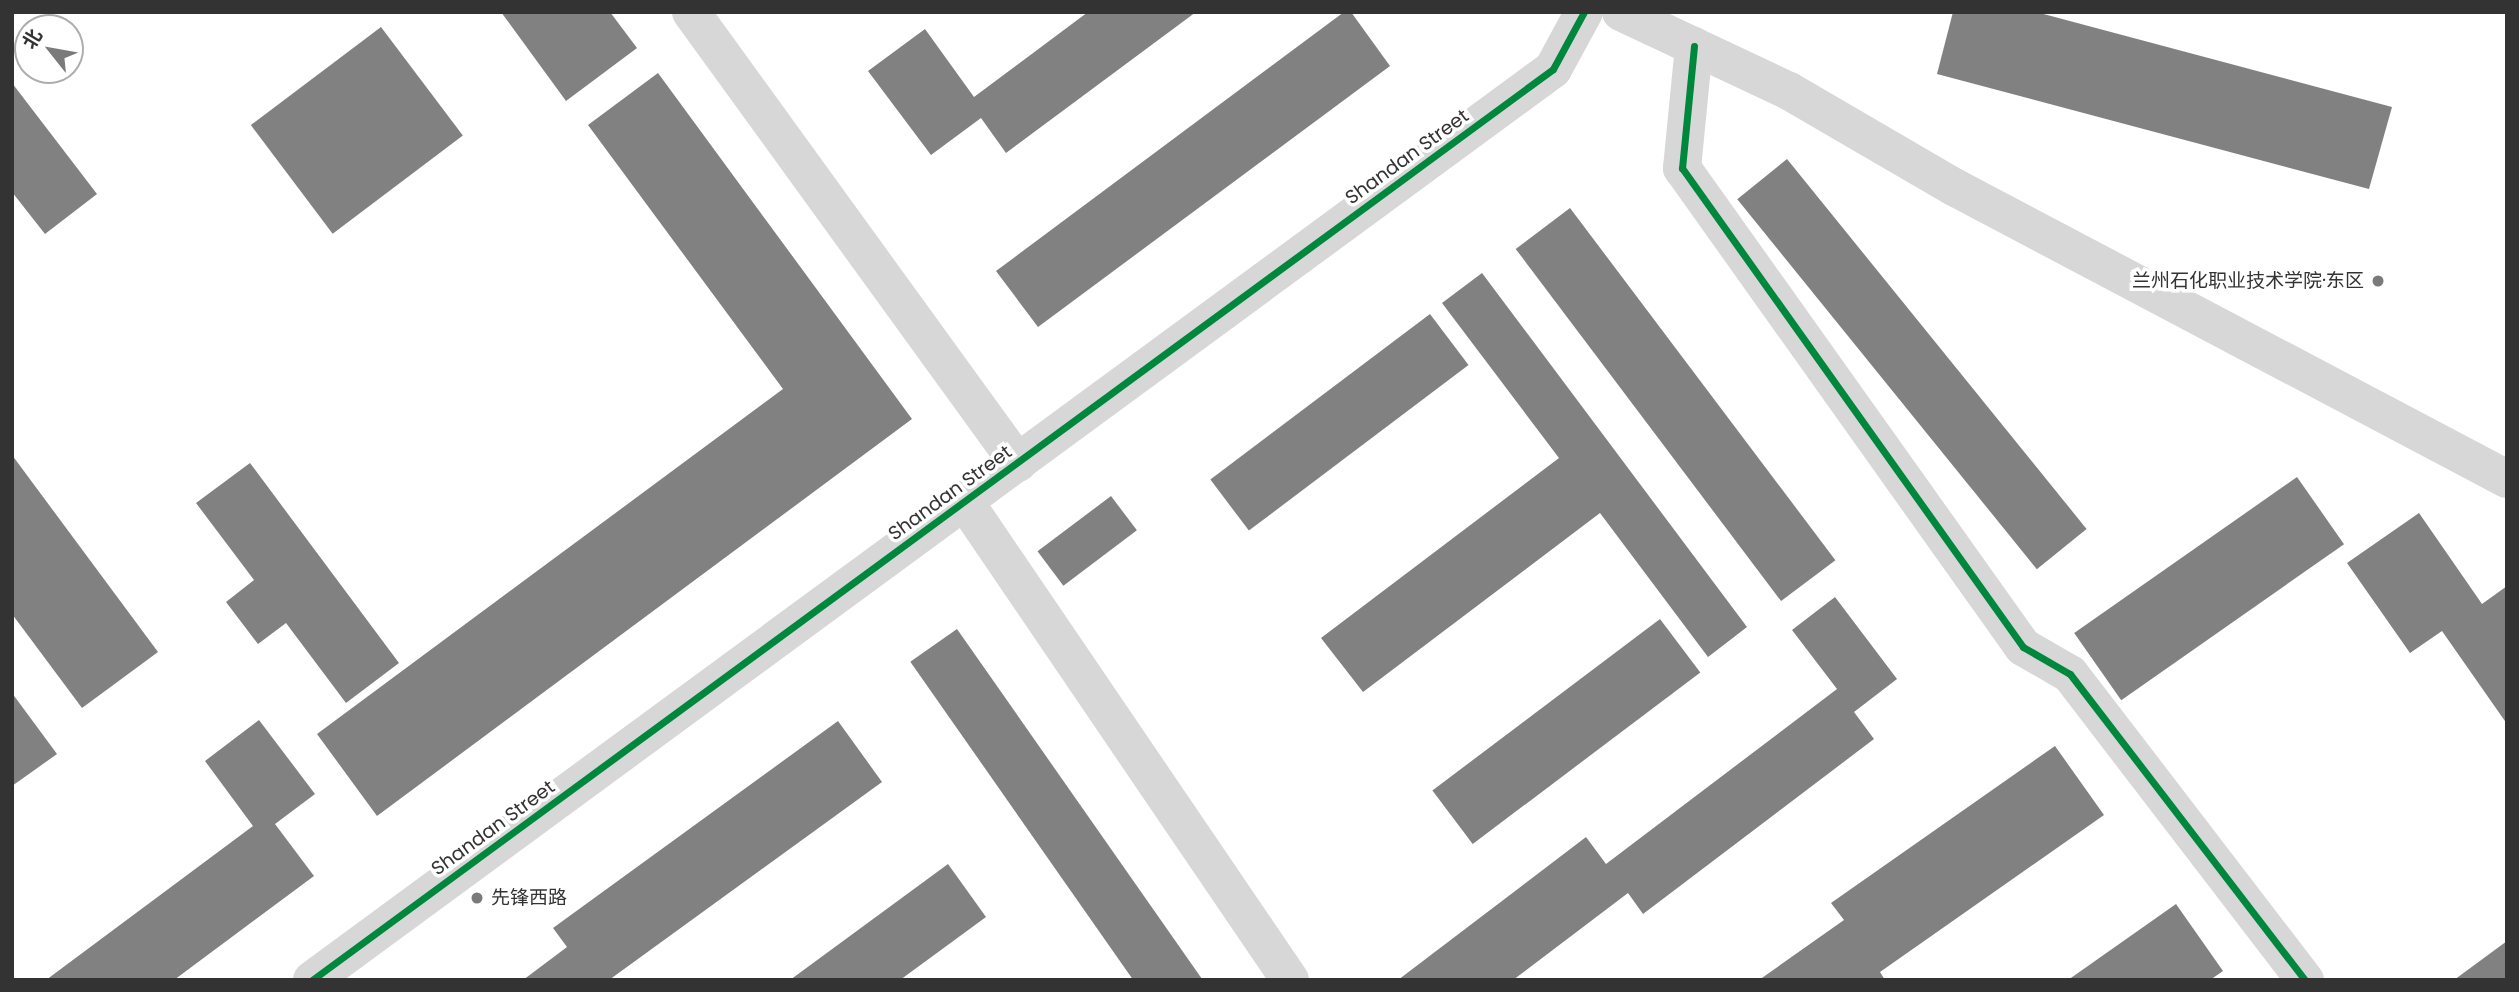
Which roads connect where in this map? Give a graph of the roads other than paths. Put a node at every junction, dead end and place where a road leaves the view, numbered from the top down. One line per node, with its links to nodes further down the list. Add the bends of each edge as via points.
1 (691, 12): 5 (street)
2 (1584, 12): 5 (street, Shandan Street, via 1553,69)
3 (1621, 12): 4 (street)
4 (1694, 47): 6 (street, via 1789,91 1954,187); 10 (street, via 1682,168 2023,647 2070,674)
5 (1018, 463): 7 (street, Shandan Street)
6 (2507, 479)
7 (965, 502): 8 (street, Shandan Street); 9 (street)
8 (312, 980)
9 (1290, 980)
10 (2305, 980)

